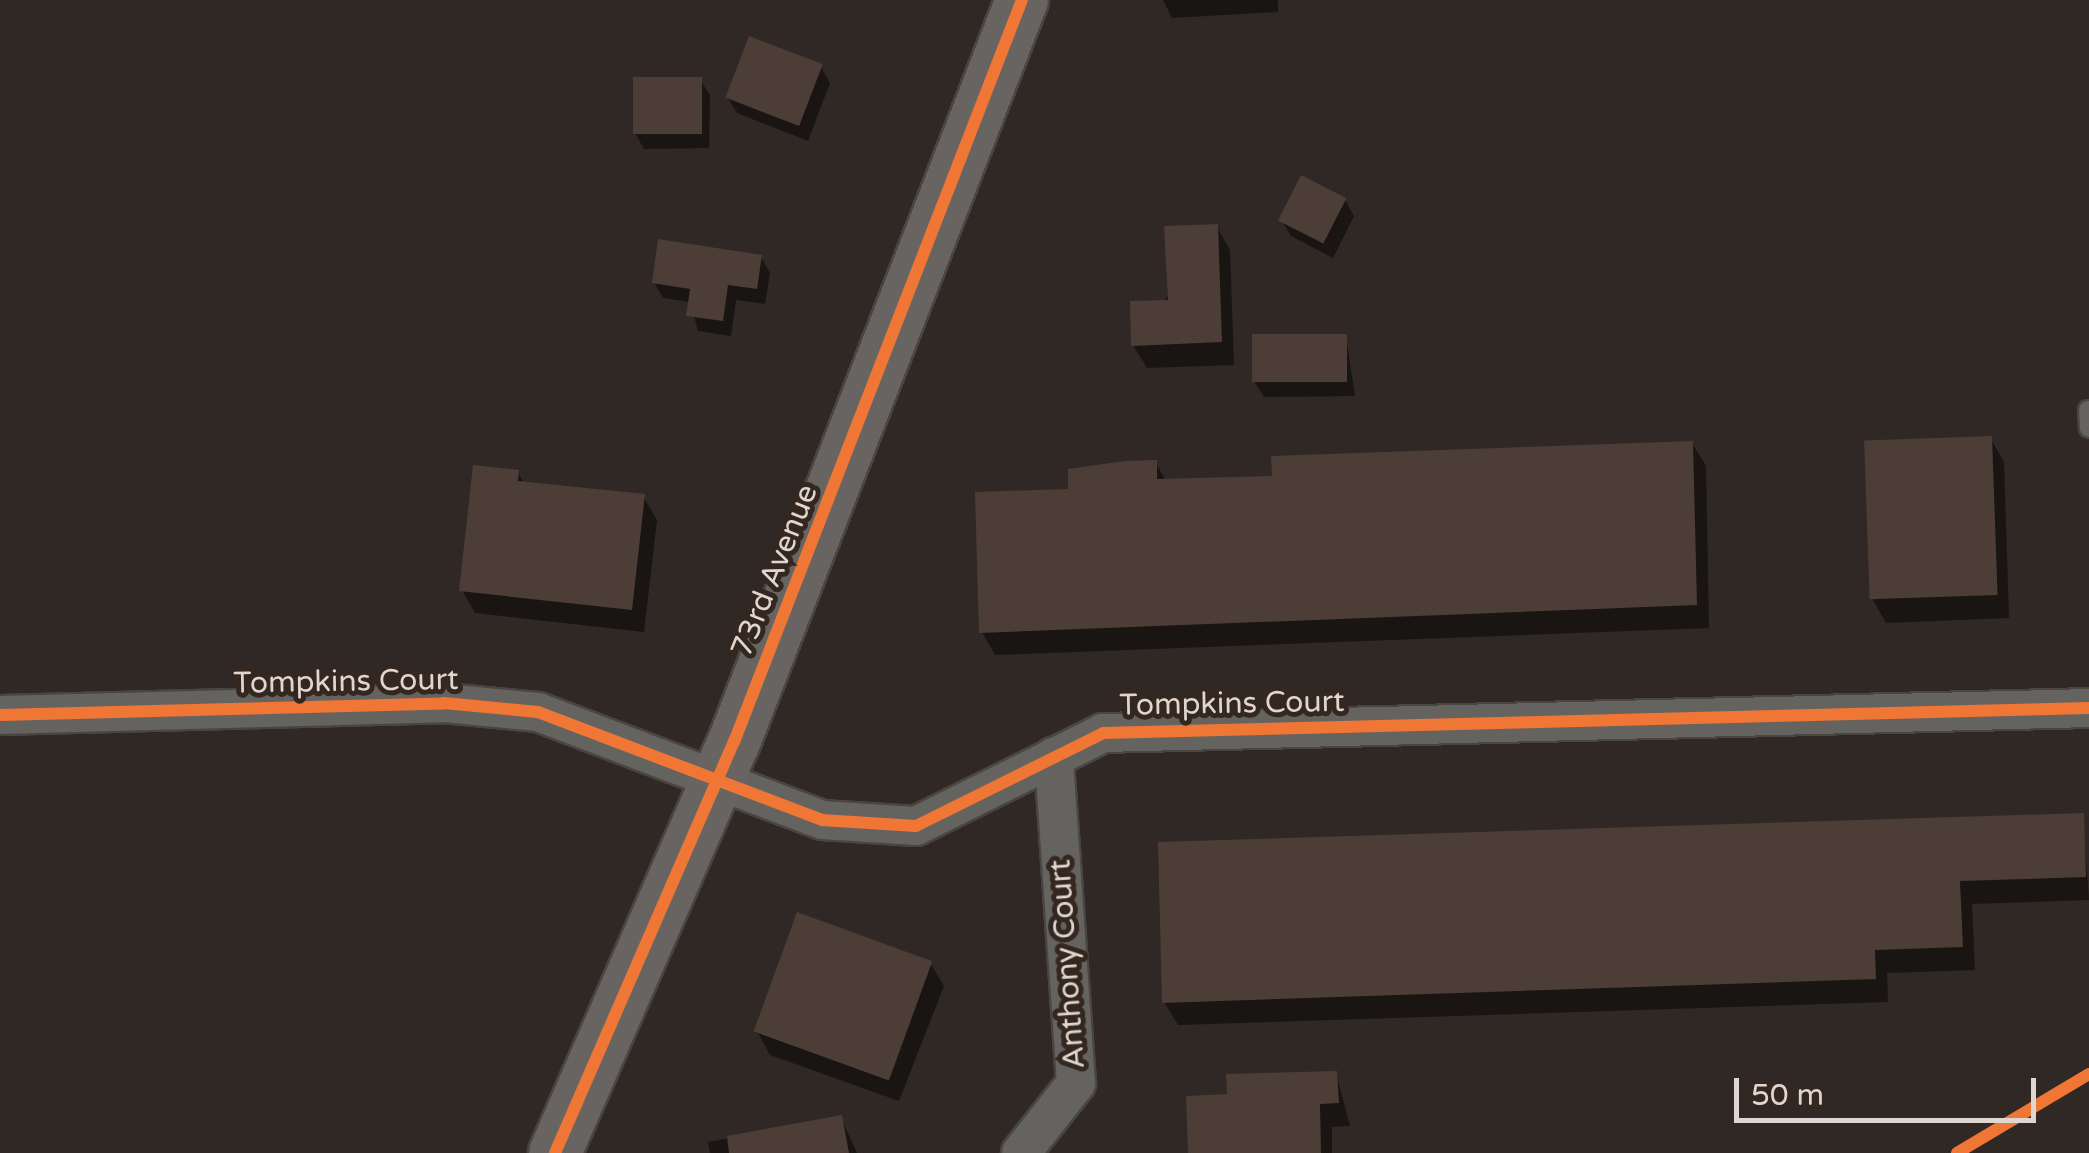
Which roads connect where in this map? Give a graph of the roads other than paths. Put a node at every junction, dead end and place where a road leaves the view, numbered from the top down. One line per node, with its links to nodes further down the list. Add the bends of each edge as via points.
1 (1022, 0): 7 (street, 73rd Avenue)
2 (2088, 410): 3 (lane)
3 (2089, 428)
4 (2089, 708): 6 (street, Tompkins Court, via 1103,732)
5 (0, 715): 7 (street, Tompkins Court, via 444,702 538,712)
6 (1054, 757): 7 (street, Tompkins Court, via 916,826 822,820); 9 (street, Anthony Court, via 1076,1083)
7 (720, 778): 8 (street, 73rd Avenue)
8 (555, 1153)
9 (1021, 1153)

